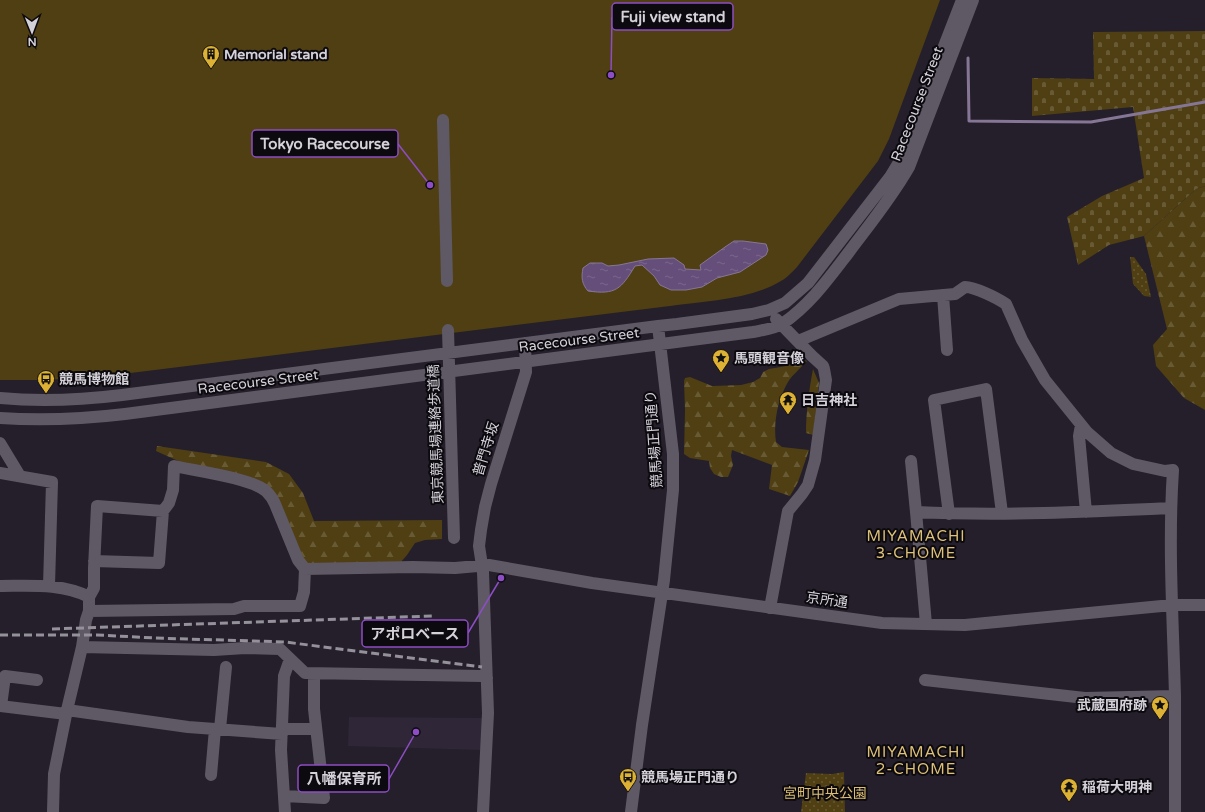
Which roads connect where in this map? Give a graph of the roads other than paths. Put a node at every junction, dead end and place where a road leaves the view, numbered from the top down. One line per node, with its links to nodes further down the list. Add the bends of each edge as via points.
1 (962, 0): 6 (street, Racecourse Street, via 904,152 890,176 808,283 785,303)
2 (973, 0): 7 (street, Racecourse Street, via 915,154 900,183 819,291)
3 (443, 120): 4 (street)
4 (447, 281)
5 (943, 295): 10 (street, via 899,299); 13 (street); 19 (street, via 955,294 969,287 1006,304 1022,340 1045,380)
6 (769, 310): 7 (street); 8 (street, Racecourse Street)
7 (781, 325): 10 (street); 12 (street, Racecourse Street, via 753,332)
8 (658, 326): 11 (street, Racecourse Street); 12 (street, 競馬場正門通り)
9 (448, 330): 30 (street, 東京競馬場連絡歩道橋)
10 (798, 341): 40 (street, via 823,366 826,380 815,460 808,485 788,511)
11 (525, 343): 14 (street, 普門寺坂); 15 (street, Racecourse Street)
12 (660, 344): 14 (street, Racecourse Street); 36 (street, 競馬場正門通り, via 673,454 670,519)
13 (947, 350)
14 (525, 362): 16 (street, Racecourse Street); 32 (street, 普門寺坂, via 526,372 484,507 479,546)
15 (318, 370): 16 (street); 17 (street, Racecourse Street, via 100,397 59,400)
16 (320, 389): 18 (street, Racecourse Street, via 60,420)
17 (0, 398)
18 (0, 418)
19 (1081, 424): 24 (street, via 1116,456 1133,464 1165,471 1173,470); 27 (street, via 1079,436)
20 (0, 443): 23 (street)
21 (911, 461): 26 (street)
22 (0, 473): 23 (street)
23 (20, 476): 35 (street, via 52,482)
24 (1171, 508): 27 (street); 39 (street)
25 (163, 511): 31 (street, via 159,563); 31 (street, via 97,506); 33 (street, via 173,490 174,466 256,485 271,497 298,560)
26 (916, 512): 29 (street); 42 (street)
27 (1086, 512): 28 (street)
28 (1002, 513): 29 (street); 29 (street, via 986,388 934,400)
29 (949, 514)
30 (454, 538)
31 (94, 561): 37 (street, via 94,588)
32 (482, 566): 33 (street, 京所通); 36 (street, 京所通, via 489,565); 47 (street, 普門寺坂)
33 (305, 568): 41 (street, via 304,592 300,606)
34 (0, 586): 35 (street)
35 (50, 586): 37 (street)
36 (662, 593): 40 (street, 京所通); 61 (street, 競馬場正門通り)
37 (89, 597): 41 (street)
38 (1205, 605): 39 (street, 京所通)
39 (1172, 606): 42 (street, 京所通, via 965,625); 50 (street)
40 (770, 608): 42 (street, 京所通, via 882,623)
41 (89, 611): 43 (street)
42 (926, 624)
43 (82, 647): 44 (street, via 280,650); 52 (street)
44 (290, 659): 46 (street, via 305,673); 55 (street, via 284,676)
45 (226, 667): 53 (street)
46 (314, 674): 47 (street); 54 (street)
47 (487, 678): 60 (street, 普門寺坂, via 488,713)
48 (37, 680): 51 (street, via 5,676)
49 (925, 680): 50 (street, via 1085,698)
50 (1175, 696): 62 (street)
51 (0, 706): 52 (street)
52 (66, 712): 53 (street); 58 (street, via 54,774)
53 (218, 729): 55 (street); 56 (street)
54 (316, 729): 55 (street); 57 (street, via 324,798)
55 (282, 731): 57 (street)
56 (211, 775)
57 (284, 796): 59 (street)
58 (53, 812)
59 (285, 812)
60 (483, 812)
61 (631, 812)
62 (1175, 812)

